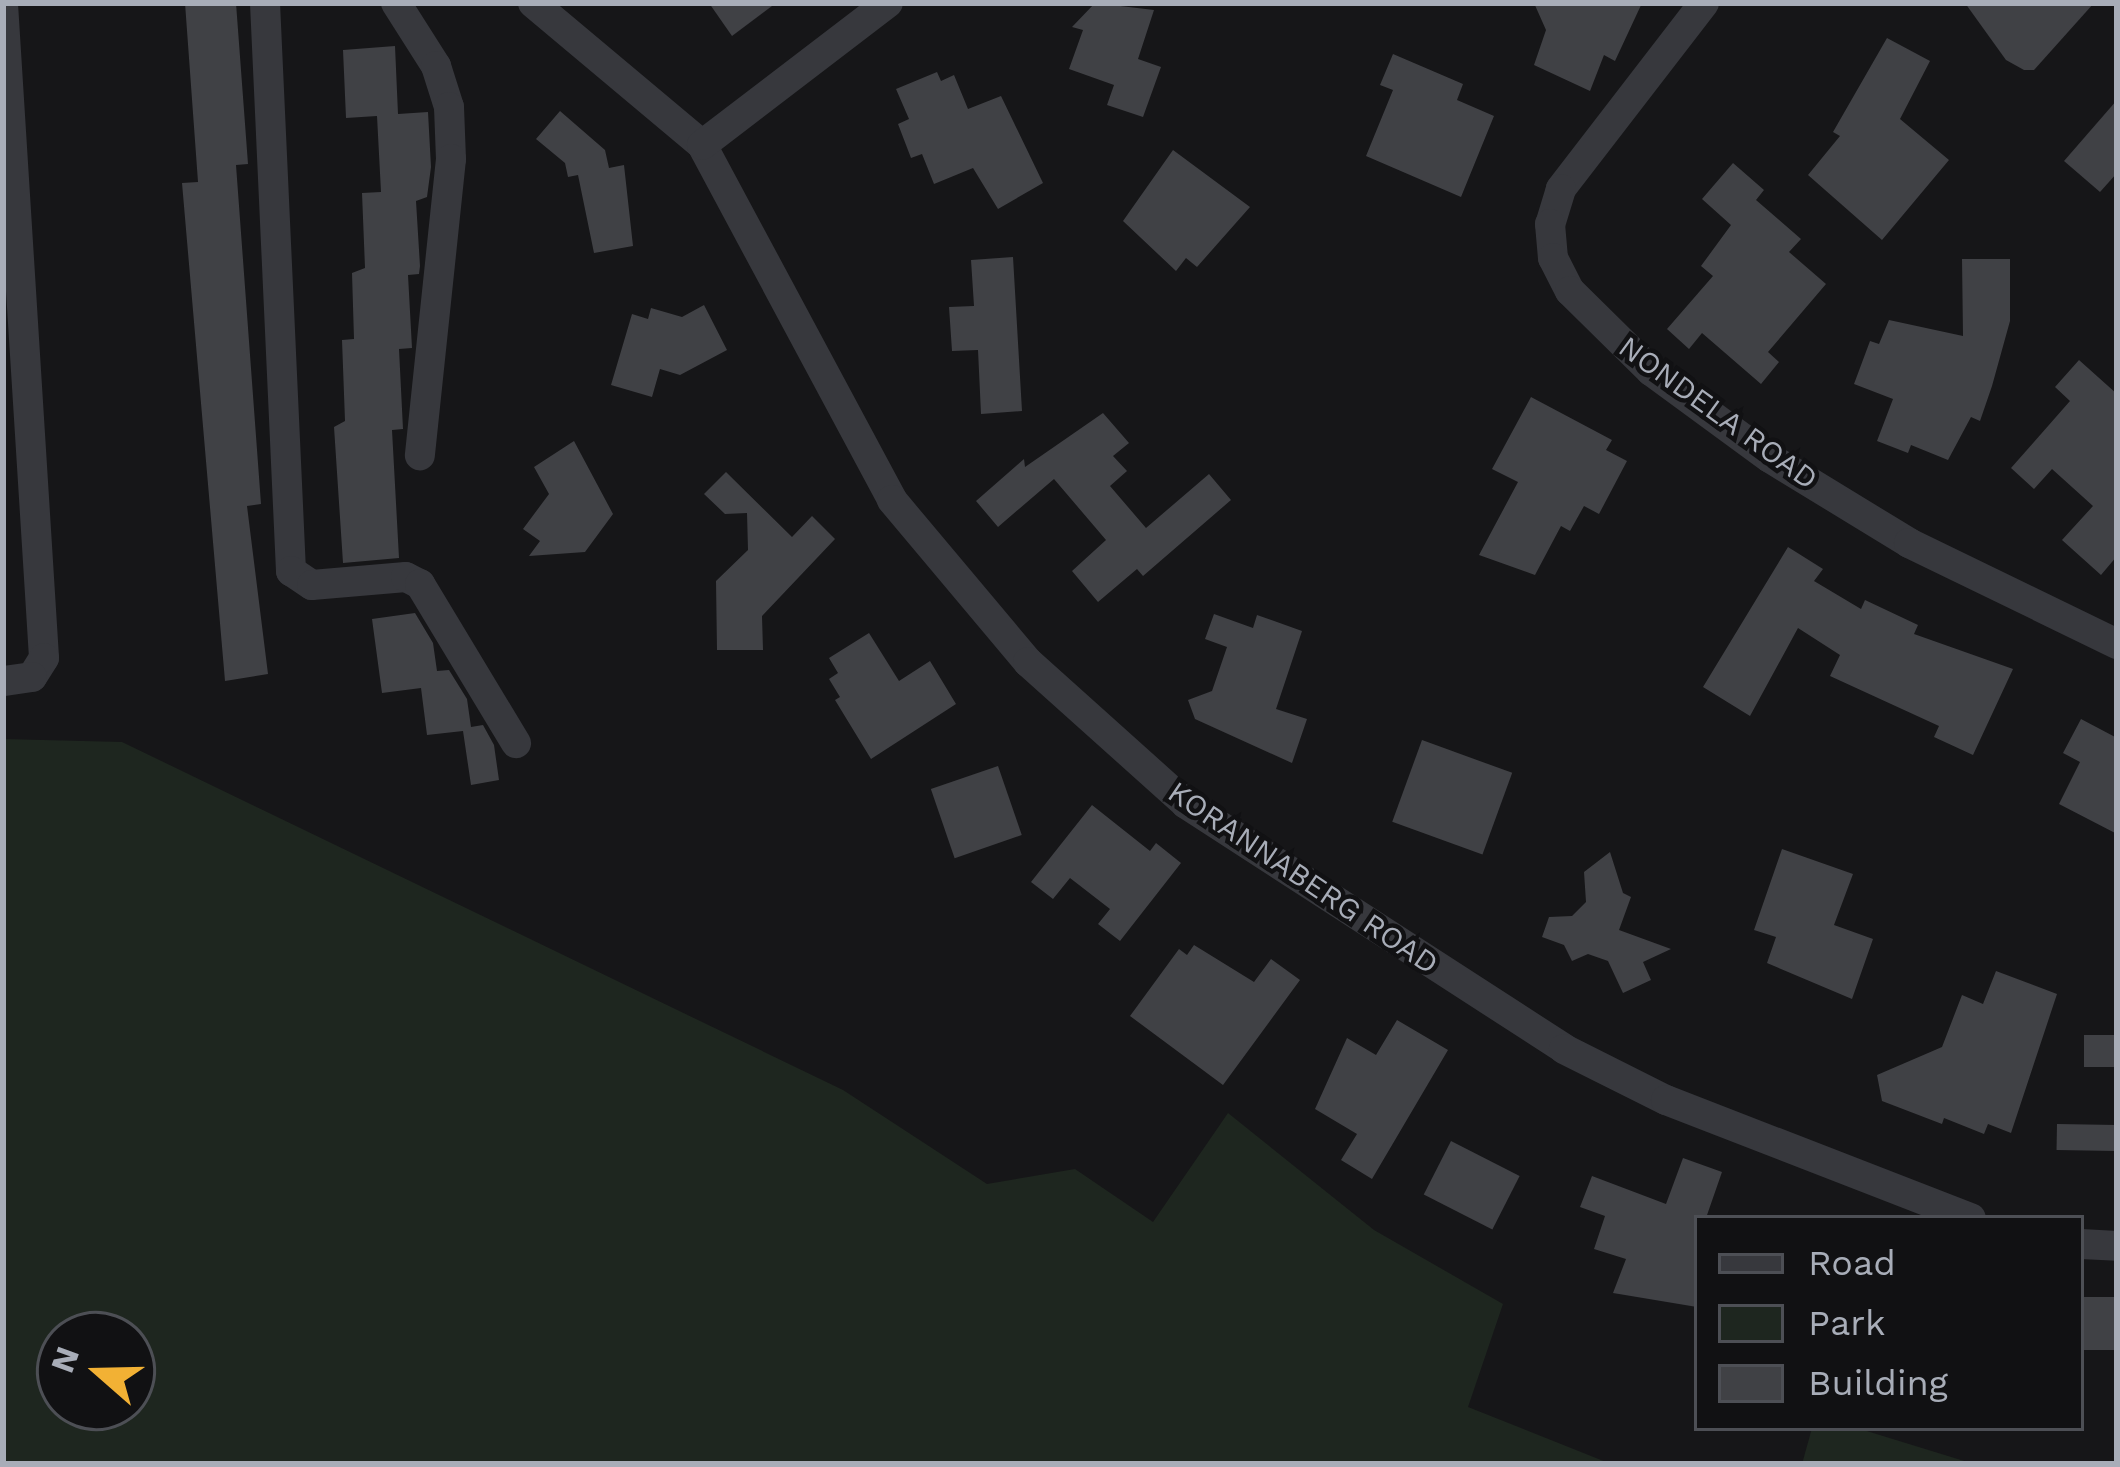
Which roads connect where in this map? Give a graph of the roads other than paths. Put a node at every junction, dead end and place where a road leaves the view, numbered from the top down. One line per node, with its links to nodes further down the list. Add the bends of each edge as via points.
1 (265, 3): 11 (street, via 291,571 312,585 406,578 420,584)
2 (396, 3): 8 (street, via 436,66 449,107 451,158)
3 (533, 3): 7 (street, KORANNABERG ROAD)
4 (888, 3): 7 (street)
5 (1704, 3): 9 (street, NONDELA ROAD, via 1561,189 1550,224 1553,258 1570,290 1651,371 1770,458 1909,543)
6 (3, 4): 10 (street, via 44,658 32,677)
7 (702, 145): 12 (street, KORANNABERG ROAD, via 892,500 1028,662 1186,804 1564,1049 1666,1100)
8 (420, 455)
9 (2117, 644)
10 (3, 680)
11 (516, 743)
12 (1963, 1215)
13 (2084, 1244): 14 (street)
14 (2117, 1246)

